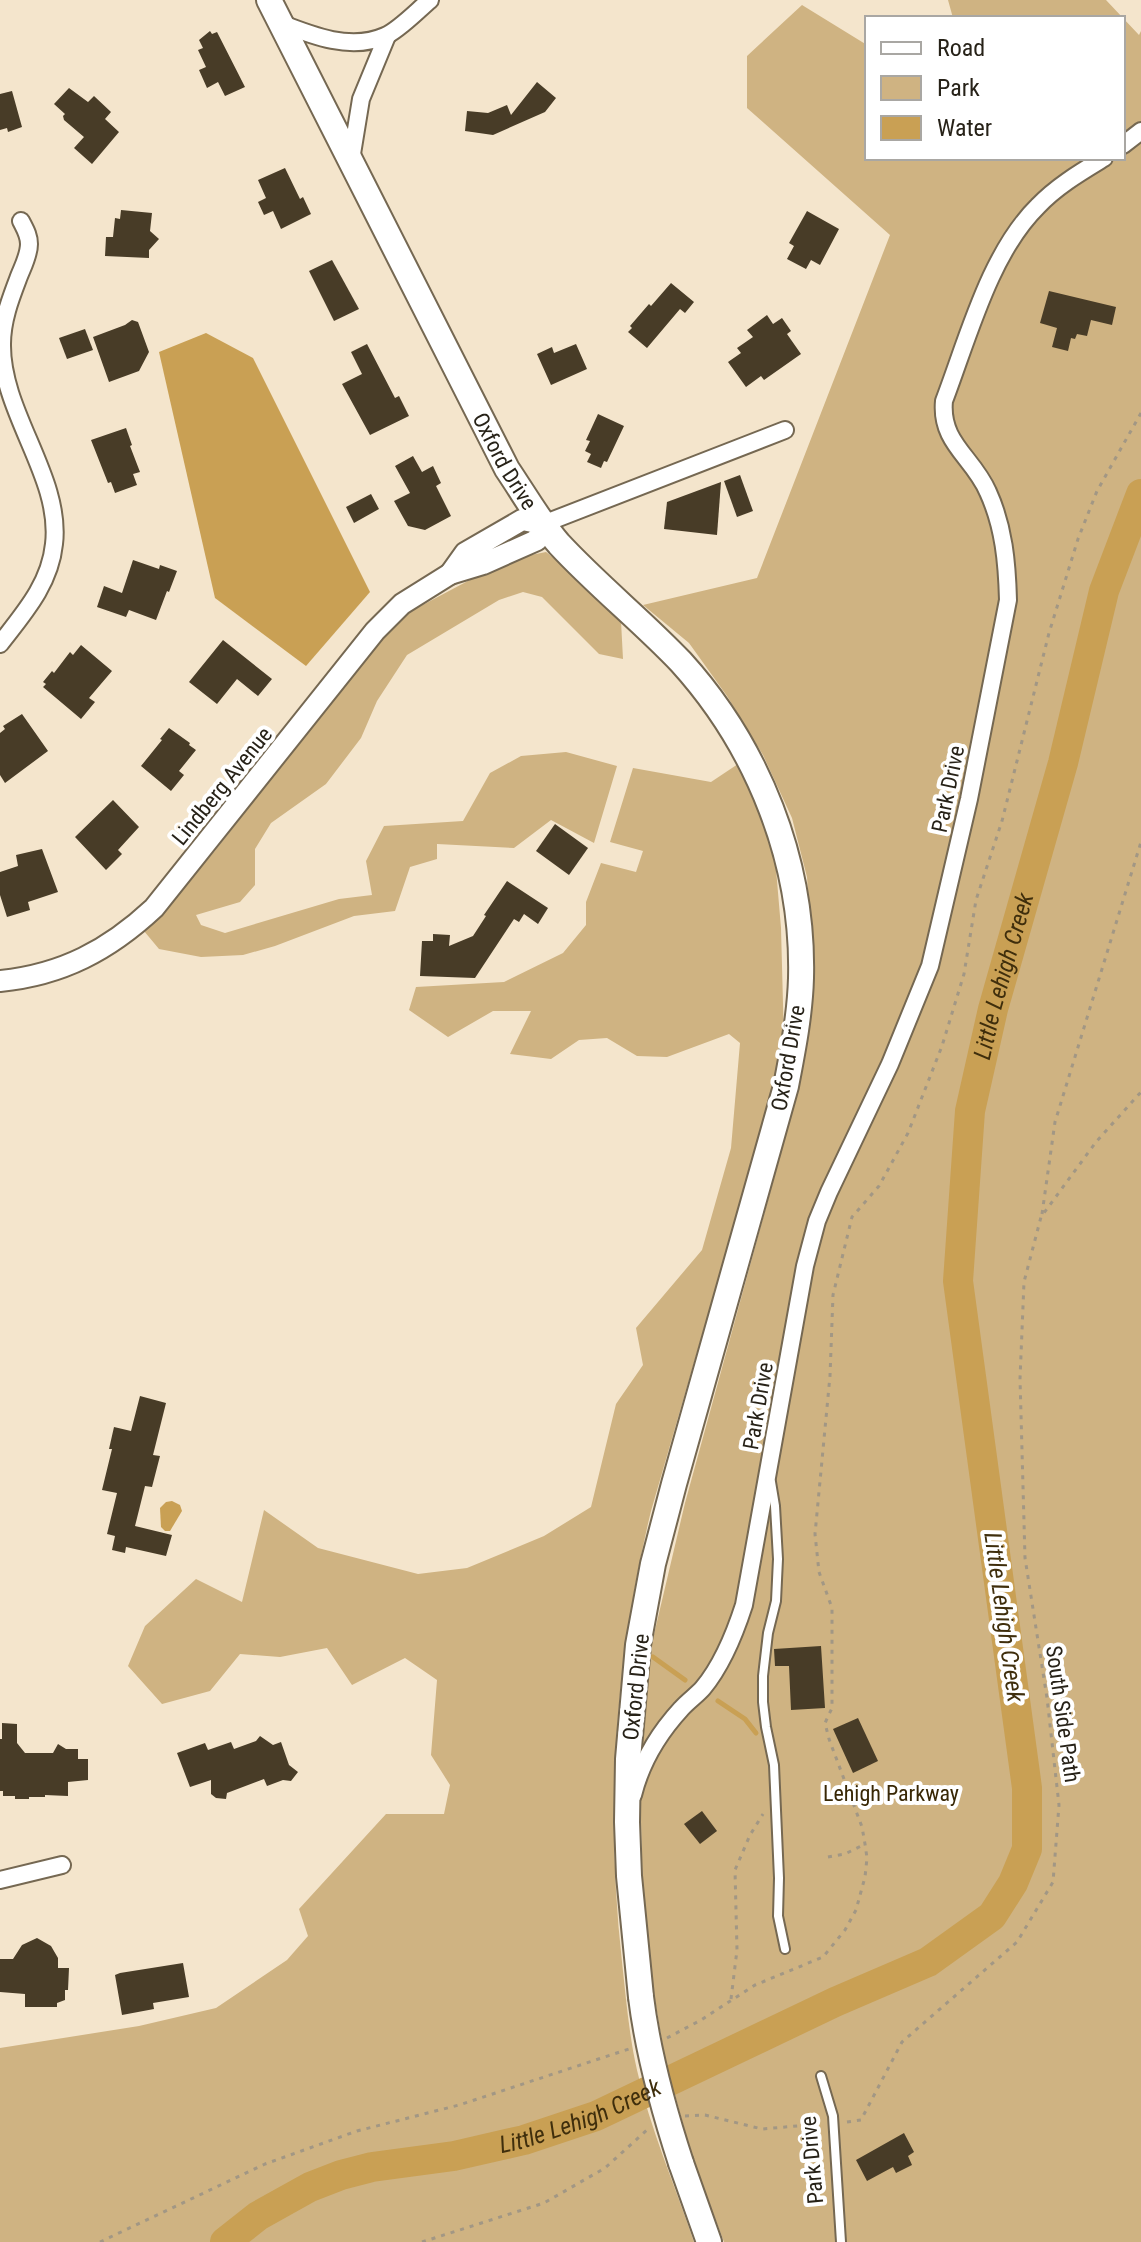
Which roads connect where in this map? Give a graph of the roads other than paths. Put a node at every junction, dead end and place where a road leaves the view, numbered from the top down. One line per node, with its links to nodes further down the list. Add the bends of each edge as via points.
1 (430, 0): 3 (street)
2 (274, 11): 3 (street, via 328,40 358,43); 7 (main road, Oxford Drive)
3 (387, 36): 7 (street, via 361,99)
4 (1141, 131): 5 (street)
5 (1125, 143)
6 (1101, 160): 13 (street, Park Drive, via 1039,205 1004,251 944,401 945,428 972,464 997,513 1008,600 930,966 817,1221)
7 (351, 163): 10 (main road, Oxford Drive, via 507,469)
8 (21, 221): 11 (street, via 29,243 4,323 2,362 48,492 55,540 43,583)
9 (785, 430): 10 (street, Lindberg Avenue)
10 (543, 524): 12 (street, Lindberg Avenue, via 522,520 465,553 450,574 402,604 131,930 56,971); 14 (main road, Oxford Drive, via 681,663 735,735 774,813 800,934 798,1021 786,1086 653,1564 634,1679)
11 (0, 644)
12 (0, 981)
13 (769, 1474): 14 (street, Park Drive, via 735,1631 704,1687 649,1753); 17 (lane, Park Drive, via 778,1559 763,1676 777,1802 778,1916)
14 (627, 1822): 19 (main road, Oxford Drive, bridge, via 645,2034)
15 (62, 1865): 16 (street)
16 (0, 1880)
17 (785, 1949)
18 (821, 2076): 20 (lane, Park Drive, via 834,2124)
19 (709, 2242)
20 (841, 2242)

